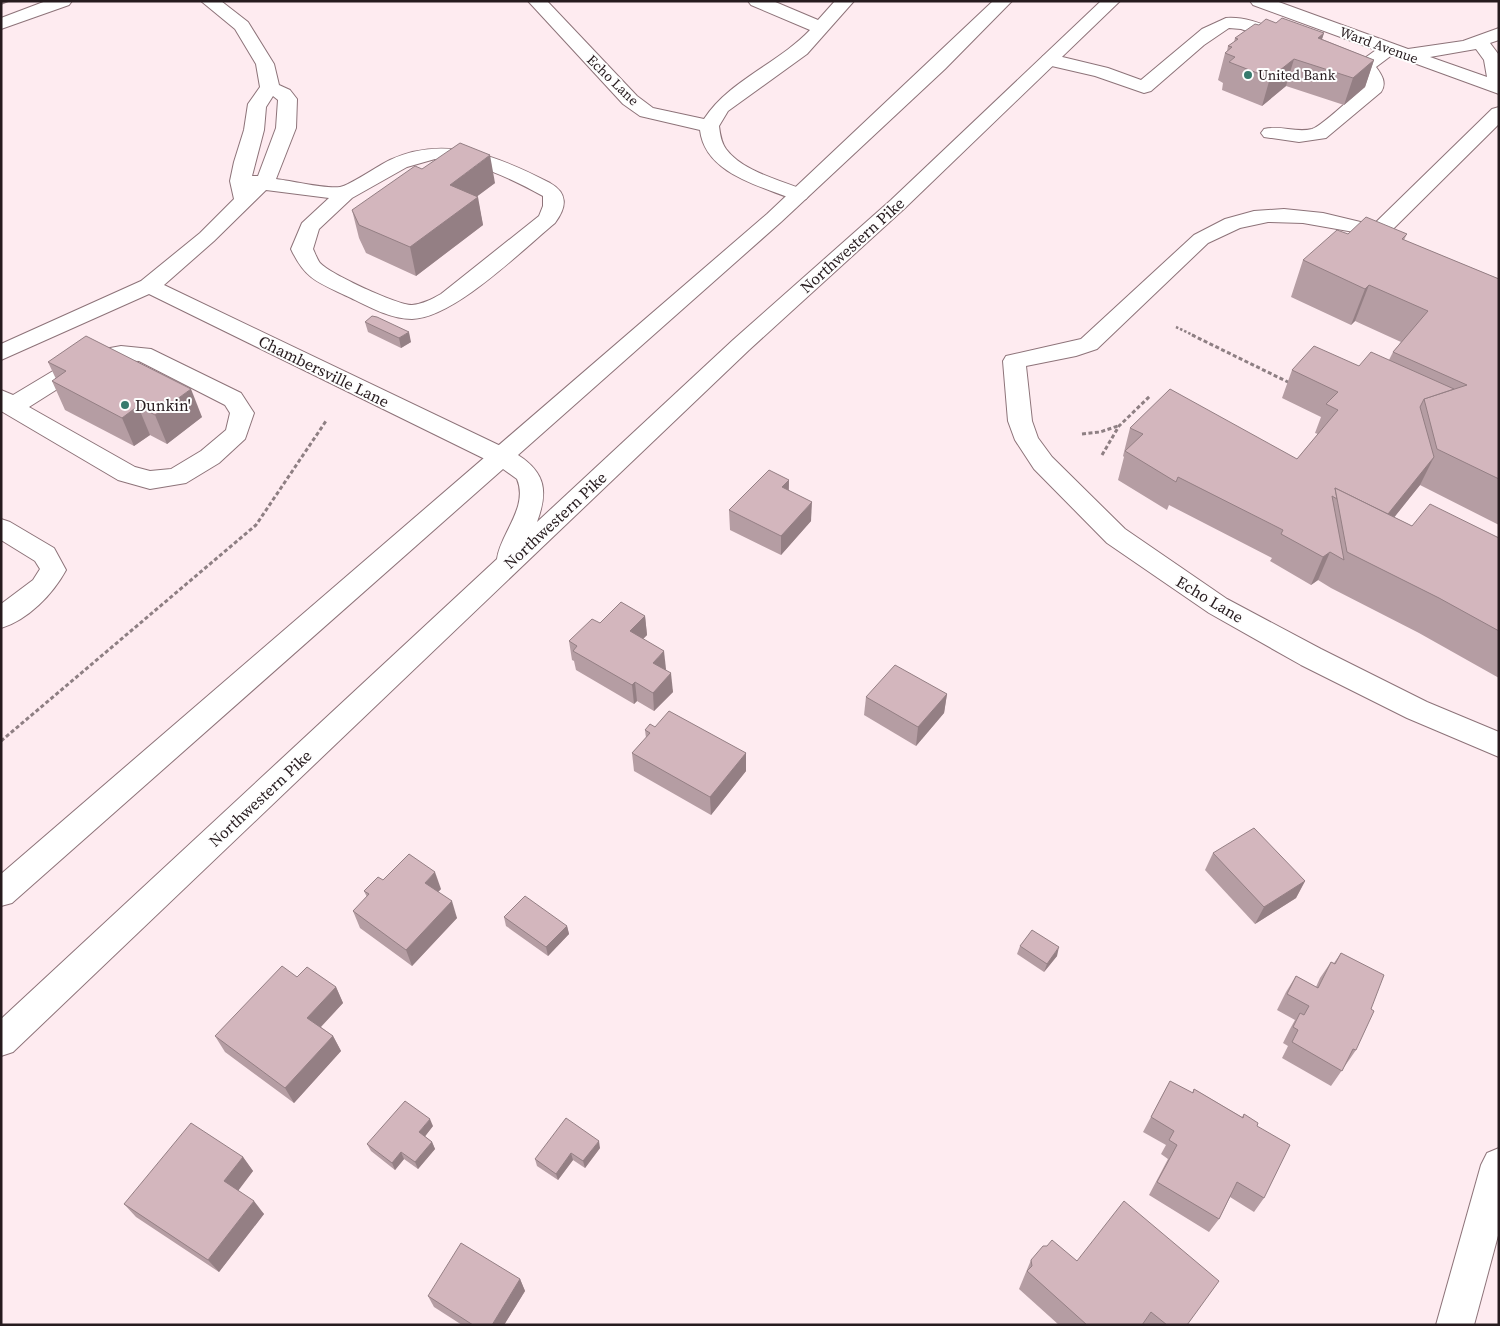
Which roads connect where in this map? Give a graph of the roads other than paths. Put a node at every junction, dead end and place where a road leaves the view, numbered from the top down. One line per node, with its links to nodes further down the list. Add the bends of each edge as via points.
1 (63, 1): 10 (main road)
2 (210, 1): 19 (main road, via 242,26 265,64)
3 (538, 1): 22 (main road, Echo Lane, via 630,100 647,112)
4 (757, 1): 11 (main road)
5 (1003, 1): 27 (main road)
6 (1127, 1): 9 (main road)
7 (1259, 1): 15 (main road, Ward Avenue)
8 (838, 3): 11 (main road)
9 (1105, 6): 17 (main road, Northwestern Pike)
10 (1, 24)
11 (821, 28): 22 (main road, via 801,50 721,107)
12 (1499, 33): 13 (main road)
13 (1480, 41): 15 (main road, via 1467,46); 20 (main road, via 1493,60)
14 (1298, 44): 17 (main road, via 1236,23 1226,23 1201,39 1144,87)
15 (1397, 52): 18 (main road); 20 (main road, Ward Avenue)
16 (1325, 54): 18 (main road)
17 (1050, 60): 35 (main road, Northwestern Pike)
18 (1365, 66): 23 (main road, via 1374,77 1374,88 1320,134)
19 (270, 88): 24 (main road, via 288,99 288,110 278,151); 25 (main road, via 255,108 253,130 243,158)
20 (1499, 88)
21 (1499, 113): 28 (main road)
22 (709, 126): 27 (main road, via 712,144 725,159 746,173)
23 (1271, 133)
24 (262, 184): 25 (main road); 26 (main road)
25 (242, 190): 30 (main road, via 207,237)
26 (345, 194): 26 (main road, via 309,227 302,248 310,266 325,277 388,307 410,312 428,310 449,299 548,219 553,206 553,193 534,182 463,156 434,153 404,161)
27 (799, 195): 33 (main road)
28 (1378, 232): 29 (main road); 37 (main road, Echo Lane, via 1276,215 1255,216 1232,223 1201,239 1089,344 1014,361 1020,421 1027,440 1043,463 1116,536 1158,566 1218,606 1294,648 1416,710)
29 (1409, 249)
30 (149, 286): 31 (main road); 33 (main road, Chambersville Lane)
31 (1, 353)
32 (6, 403): 32 (main road, via 127,474 150,480 177,476 210,457 237,433 242,413 233,399 144,354 120,353 91,358)
33 (500, 456): 35 (main road, Chambersville Lane, via 526,474 533,497); 38 (main road)
34 (1, 528): 36 (main road, via 45,555 53,570 42,587)
35 (506, 566): 39 (main road, Northwestern Pike)
36 (1, 618)
37 (1499, 745)
38 (1, 893)
39 (1, 1041)
40 (1499, 1165): 41 (main road)
41 (1455, 1325)

